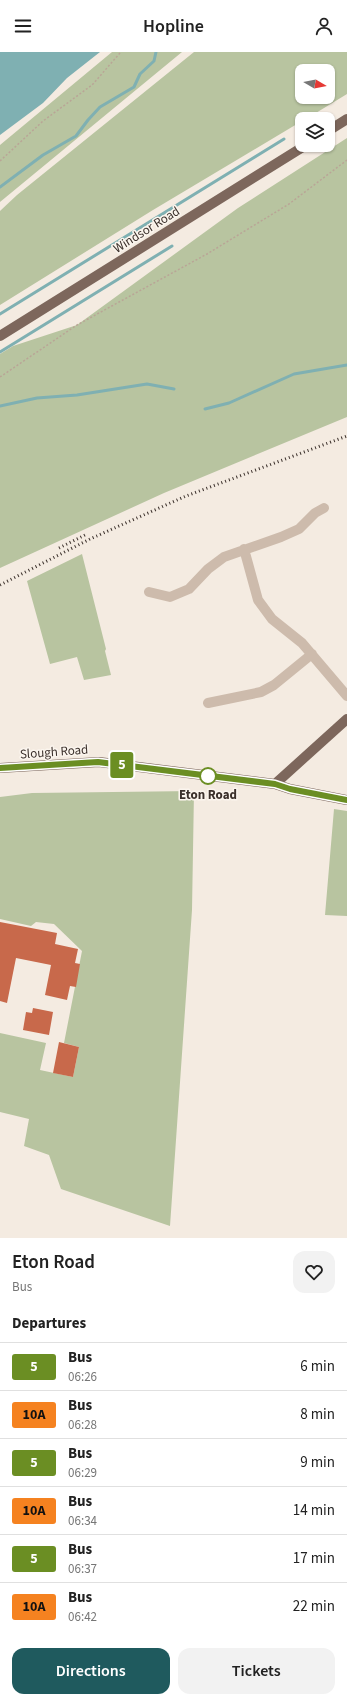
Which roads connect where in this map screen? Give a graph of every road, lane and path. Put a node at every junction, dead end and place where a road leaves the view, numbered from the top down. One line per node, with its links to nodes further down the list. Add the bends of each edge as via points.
1 (121, 52): 6 (path, via 92,85 43,121)
2 (347, 118): 3 (main road)
3 (335, 126)
4 (295, 152): 7 (main road, Windsor Road)
5 (347, 160): 8 (path, via 289,204 207,254 77,325)
6 (0, 161)
7 (0, 336)
8 (0, 377)
9 (324, 508): 10 (street, via 299,529)
10 (244, 549): 11 (street, via 224,556 189,590 170,597); 12 (street, via 258,600 272,619 302,642)
11 (149, 592)
12 (312, 654): 13 (street); 14 (street, via 274,685 261,692)
13 (347, 696)
14 (208, 703)
15 (347, 719): 17 (main road)
16 (0, 768): 17 (main road, Slough Road, via 98,762)
17 (275, 784): 18 (main road, Slough Road)
18 (347, 800)

